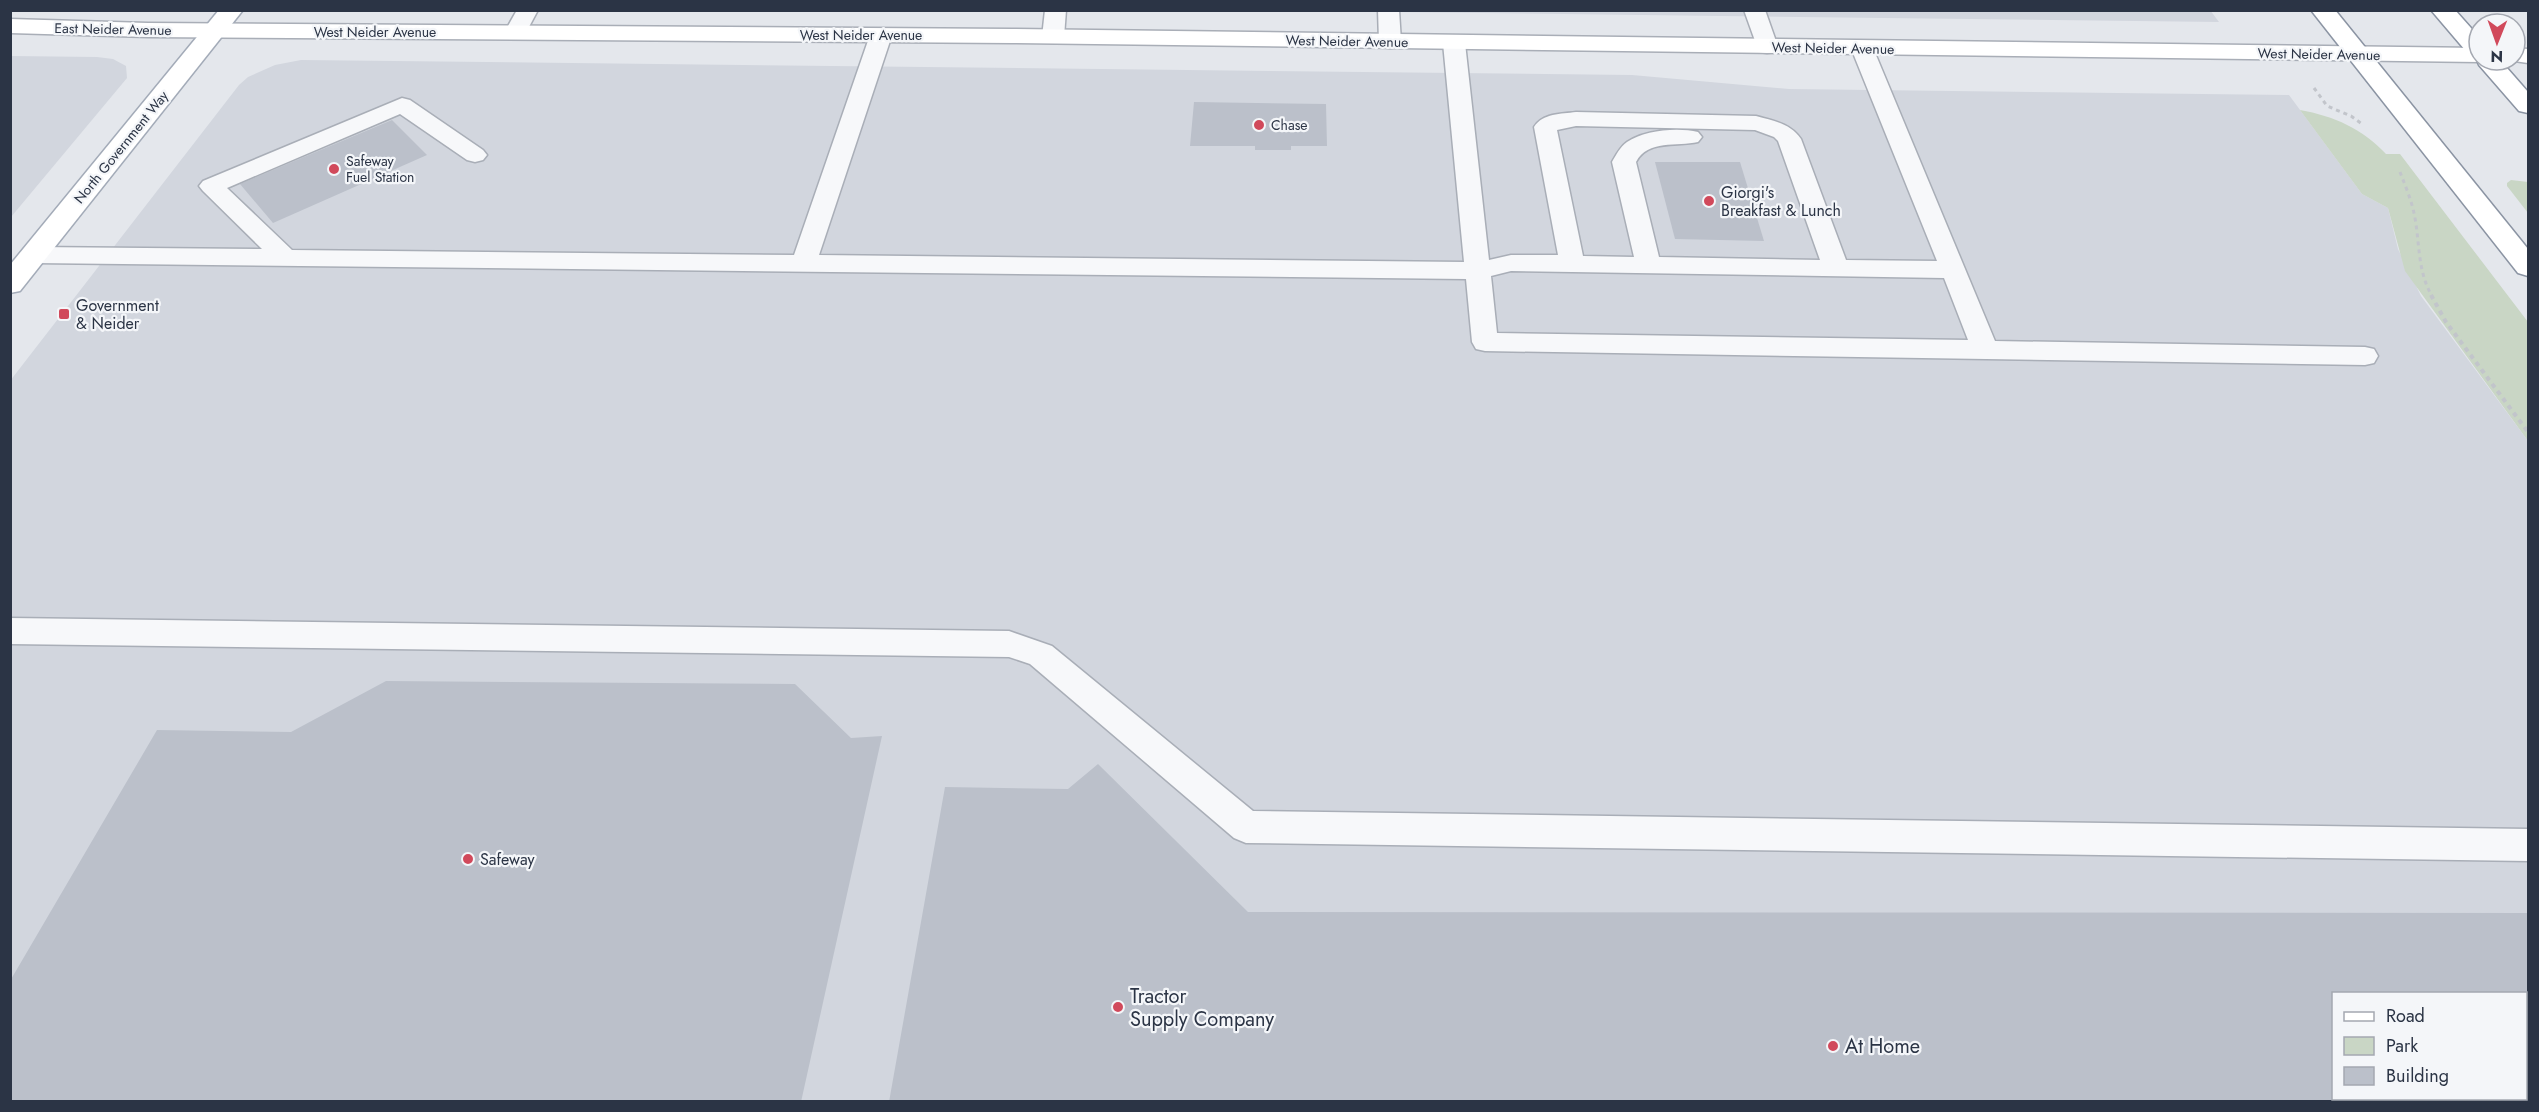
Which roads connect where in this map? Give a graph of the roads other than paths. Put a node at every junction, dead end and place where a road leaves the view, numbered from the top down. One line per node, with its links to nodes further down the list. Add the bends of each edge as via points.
1 (232, 10): 9 (main road, North Government Way)
2 (528, 10): 10 (lane)
3 (1056, 10): 12 (lane)
4 (1388, 10): 14 (lane)
5 (1754, 10): 16 (lane)
6 (2322, 10): 19 (main road)
7 (2442, 10): 13 (main road)
8 (10, 26): 9 (main road, East Neider Avenue)
9 (215, 30): 10 (main road, West Neider Avenue); 24 (main road, North Government Way)
10 (515, 33): 11 (main road, West Neider Avenue)
11 (881, 35): 12 (main road, West Neider Avenue); 26 (lane)
12 (1053, 37): 14 (main road, West Neider Avenue)
13 (2467, 39)
14 (1390, 42): 15 (main road, West Neider Avenue)
15 (1454, 43): 16 (main road, West Neider Avenue); 32 (lane)
16 (1767, 47): 17 (main road, West Neider Avenue)
17 (1862, 48): 19 (main road, West Neider Avenue); 31 (lane)
18 (2467, 53): 19 (main road, West Neider Avenue)
19 (2358, 54): 29 (main road)
20 (2498, 72): 21 (main road)
21 (2529, 106)
22 (1789, 139): 27 (lane, via 1782,132 1756,123 1576,118 1545,127); 28 (lane, via 1680,137 1637,145 1628,152 1624,162); 30 (lane)
23 (475, 155): 25 (lane, via 402,105 211,186)
24 (34, 255): 25 (lane); 33 (main road, North Government Way)
25 (285, 257): 26 (lane)
26 (804, 263): 32 (lane)
27 (1572, 264): 28 (lane); 32 (lane, via 1511,263)
28 (1648, 266): 30 (lane)
29 (2529, 267)
30 (1836, 268): 31 (lane)
31 (1952, 270): 34 (lane)
32 (1478, 271): 34 (lane, via 1485,342)
33 (10, 284)
34 (1986, 351): 35 (lane)
35 (2365, 356)
36 (10, 631): 37 (lane, via 1009,644 1041,655 1246,827)
37 (2529, 845)

